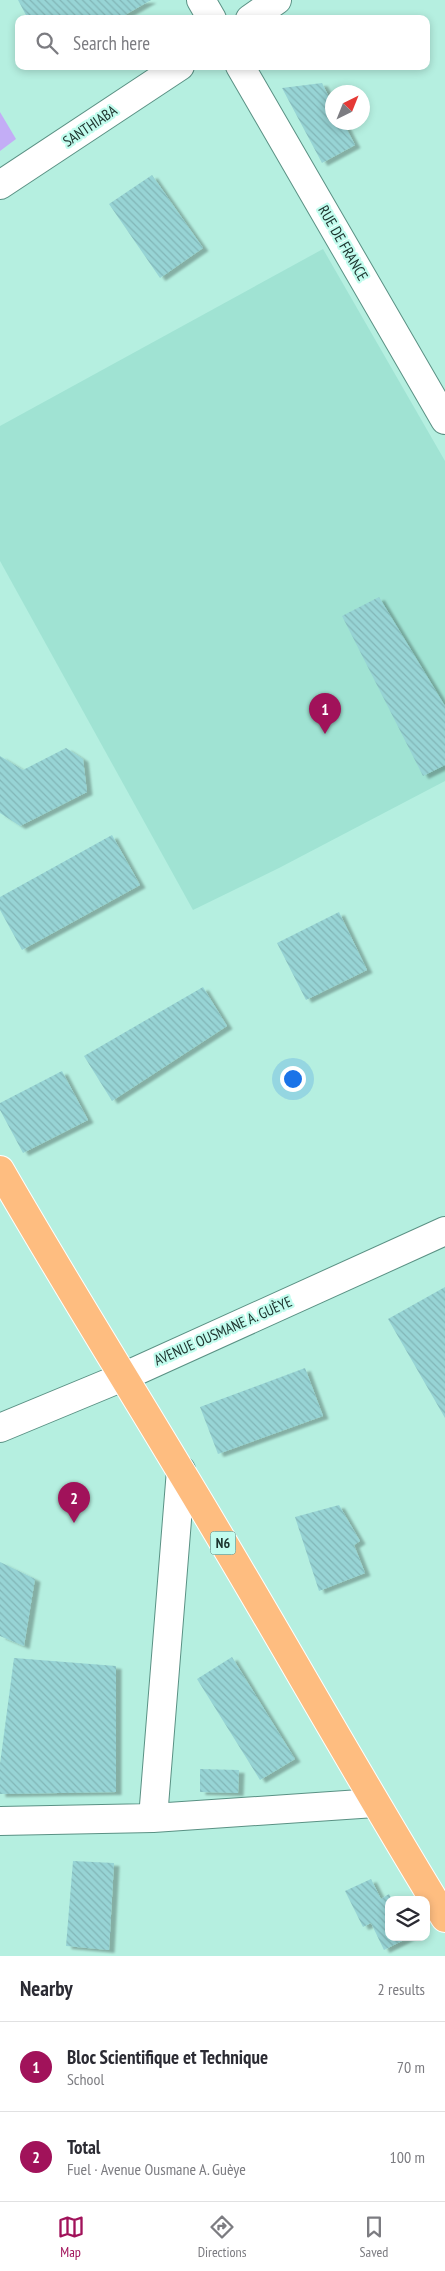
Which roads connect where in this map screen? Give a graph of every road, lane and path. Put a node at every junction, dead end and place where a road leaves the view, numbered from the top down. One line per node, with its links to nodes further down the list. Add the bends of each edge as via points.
1 (201, 0): 3 (street)
2 (277, 0): 4 (street)
3 (210, 15)
4 (256, 15)
5 (174, 70): 7 (street, SANTHIABA)
6 (242, 70): 8 (street, RUE DE FRANCE)
7 (0, 185)
8 (445, 420)
9 (0, 1170): 11 (main road, N6)
10 (445, 1231): 11 (street, AVENUE OUSMANE A. GUÈYE)
11 (123, 1377): 12 (street, AVENUE OUSMANE A. GUÈYE); 13 (main road, N6)
12 (0, 1428)
13 (181, 1470): 14 (main road, N6); 15 (street)
14 (375, 1803): 15 (street); 17 (main road, N6)
15 (153, 1818): 16 (street)
16 (0, 1821)
17 (445, 1918)

